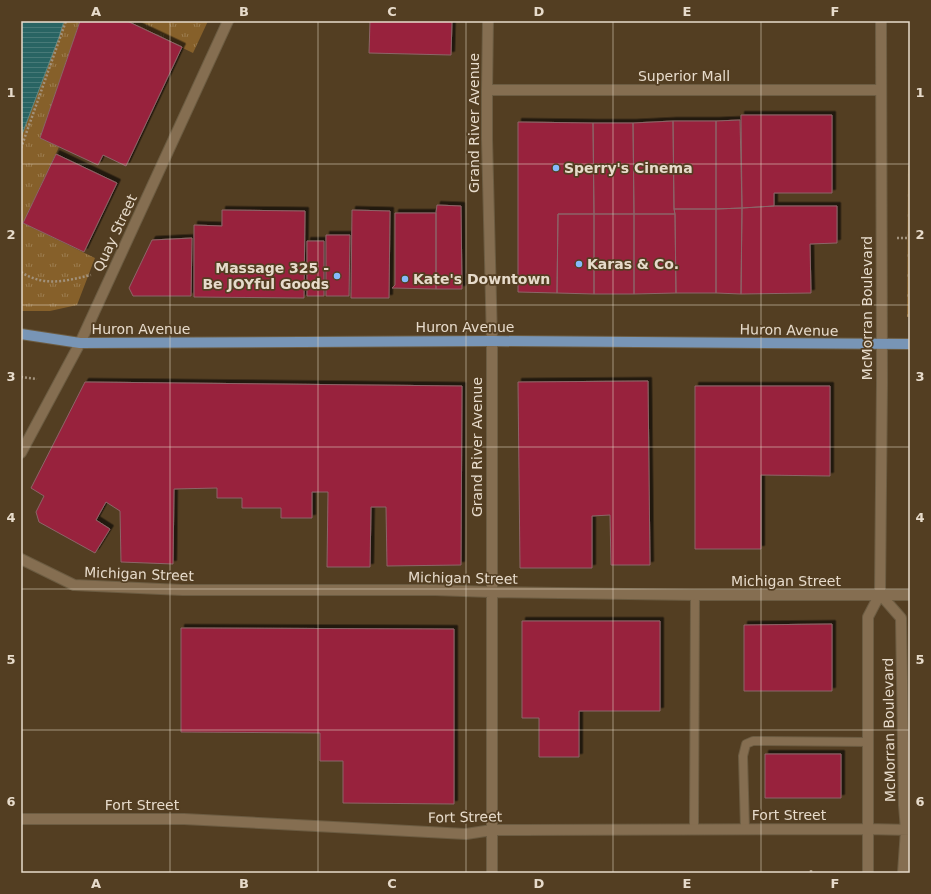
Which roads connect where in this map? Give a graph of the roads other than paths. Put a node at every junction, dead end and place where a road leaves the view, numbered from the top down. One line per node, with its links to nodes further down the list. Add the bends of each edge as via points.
1 (228, 21): 8 (street, Quay Street)
2 (488, 21): 4 (street, Grand River Avenue)
3 (881, 21): 5 (street, McMorran Boulevard)
4 (487, 90): 5 (street, Superior Mall); 7 (street, Grand River Avenue)
5 (881, 90): 9 (street, McMorran Boulevard)
6 (21, 334): 8 (main road, Huron Avenue)
7 (492, 341): 8 (main road, Huron Avenue); 9 (main road, Huron Avenue); 13 (street, Grand River Avenue)
8 (80, 343): 11 (street, Quay Street)
9 (882, 344): 10 (main road, Huron Avenue); 14 (street, McMorran Boulevard)
10 (910, 344)
11 (21, 453)
12 (21, 559): 13 (street, Michigan Street, via 74,585 182,590)
13 (491, 592): 15 (street, Michigan Street); 22 (street, Grand River Avenue)
14 (880, 594): 15 (street, Michigan Street); 16 (street, Michigan Street); 17 (street, McMorran Boulevard, via 868,617); 23 (street, McMorran Boulevard, via 902,618 904,805)
15 (695, 595): 19 (lane)
16 (910, 595)
17 (868, 742): 20 (lane, via 753,740 746,744 743,756); 21 (street, McMorran Boulevard)
18 (21, 819): 22 (street, Fort Street, via 184,819 466,834)
19 (694, 829): 20 (street, Fort Street); 22 (street, Fort Street)
20 (745, 829): 21 (street, Fort Street)
21 (867, 829): 23 (street, Fort Street); 25 (street, McMorran Boulevard)
22 (492, 830): 24 (street, Grand River Avenue)
23 (908, 830): 26 (street, McMorran Boulevard)
24 (492, 873)
25 (868, 873)
26 (903, 873)

